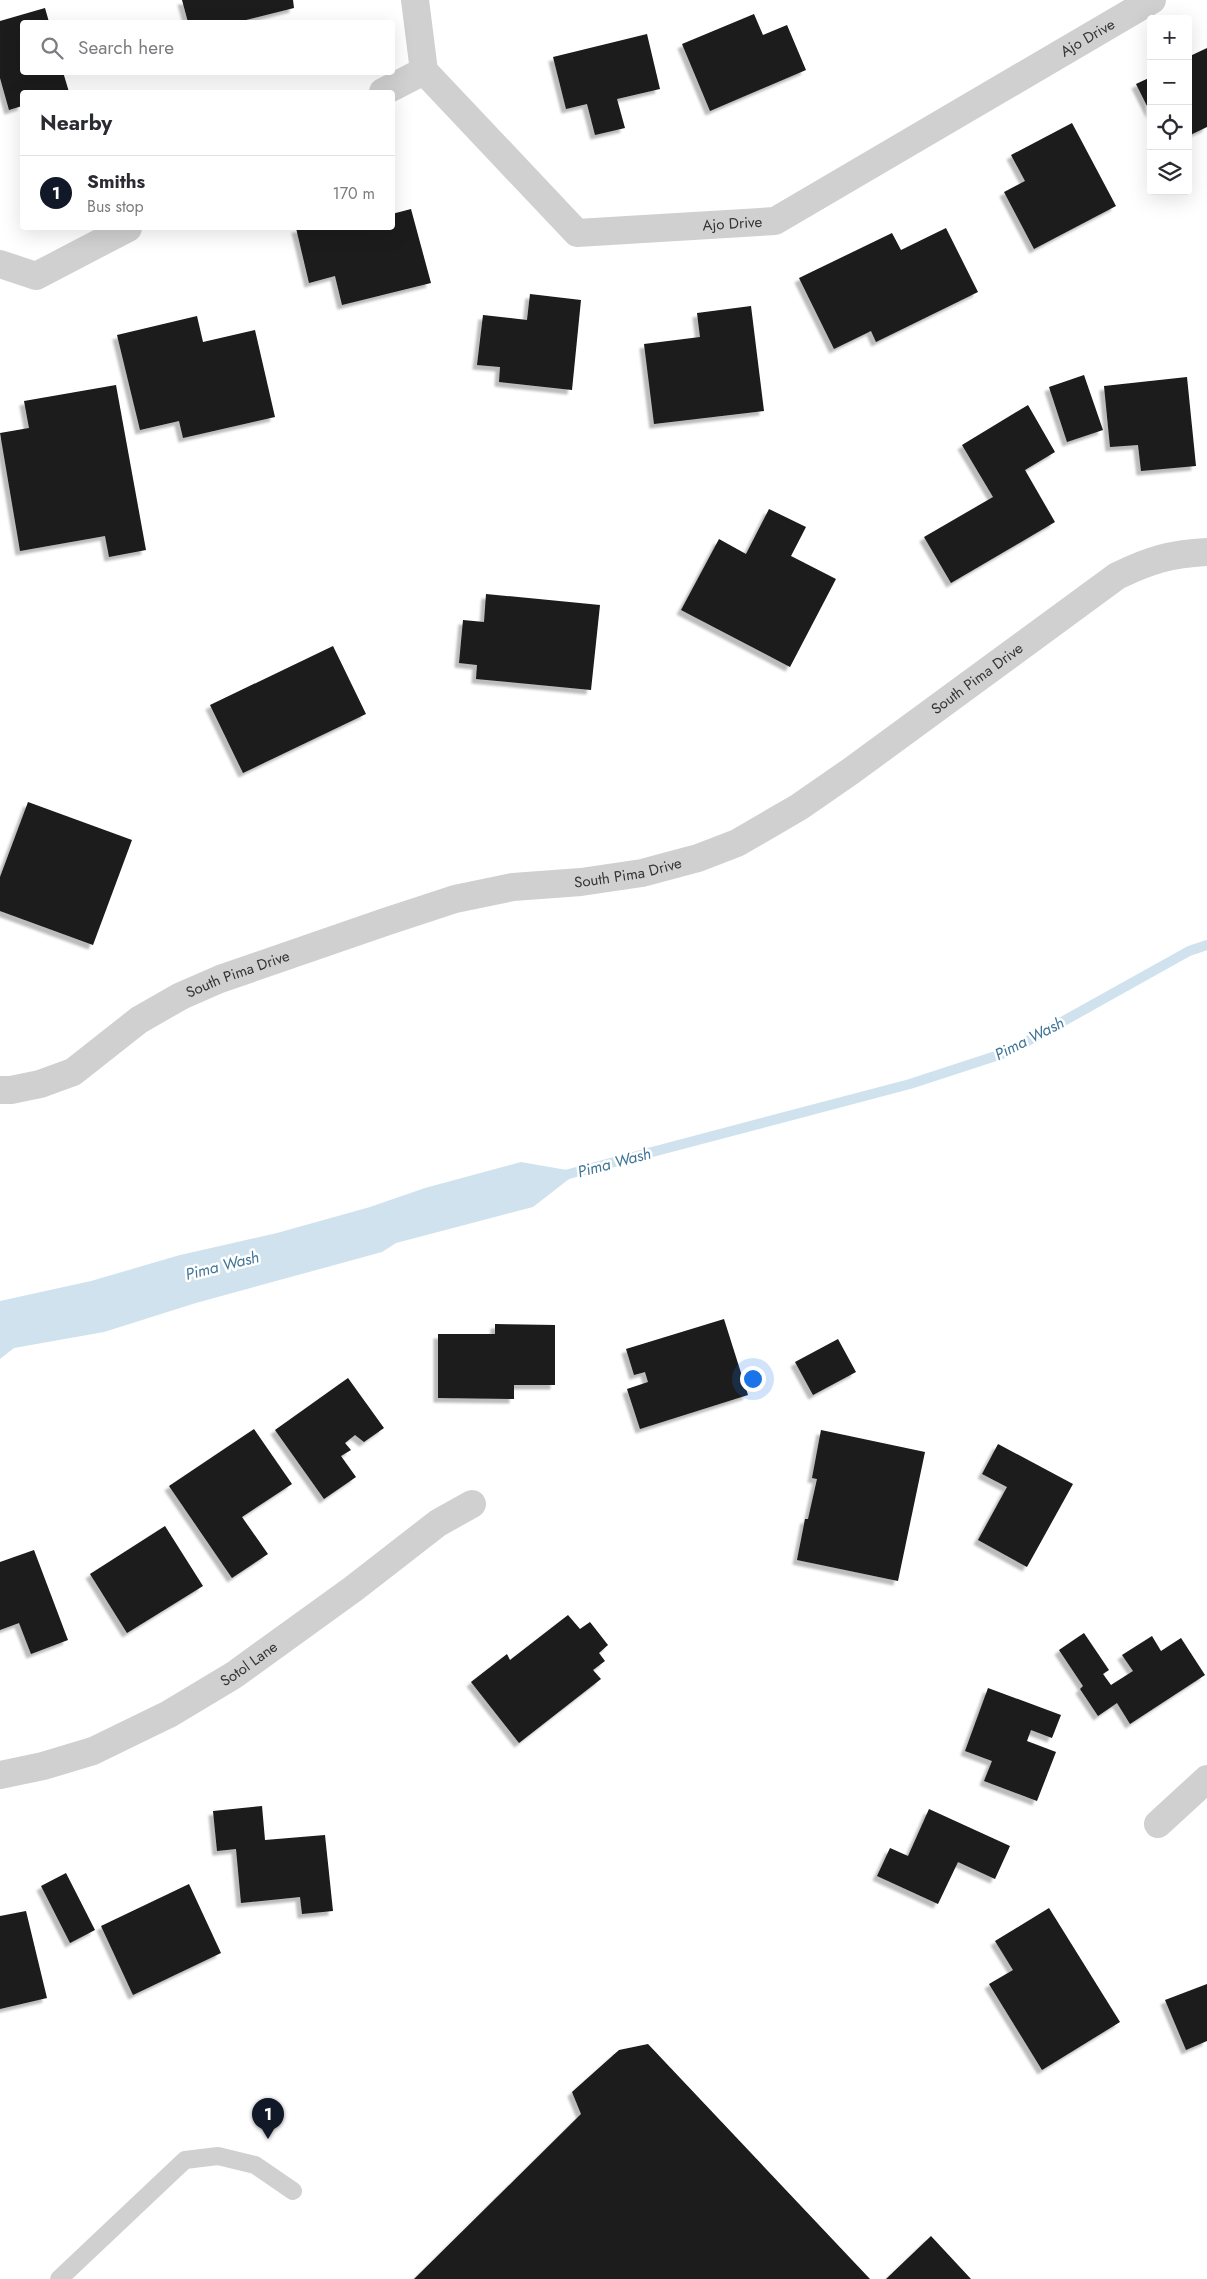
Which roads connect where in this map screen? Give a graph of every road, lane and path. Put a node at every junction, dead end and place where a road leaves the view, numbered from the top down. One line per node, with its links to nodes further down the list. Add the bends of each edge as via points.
1 (416, 0): 3 (street)
2 (1152, 0): 3 (street, Ajo Drive, via 775,221 577,233)
3 (424, 71): 4 (street)
4 (387, 90)
5 (124, 230): 6 (street, via 36,276)
6 (0, 264)
7 (1207, 552): 8 (street, South Pima Drive, via 1150,561 1117,576 851,772 737,843 698,858 642,873 581,882 513,886 456,899 385,922 220,979 181,996 139,1020 73,1072 40,1084)
8 (0, 1090)
9 (472, 1504): 10 (street, Sotol Lane, via 438,1524 234,1675 169,1714 93,1751)
10 (0, 1775)
11 (1207, 1779): 12 (street)
12 (1158, 1824)
13 (293, 2191): 14 (lane, via 255,2164 218,2156 185,2160)
14 (59, 2279)

